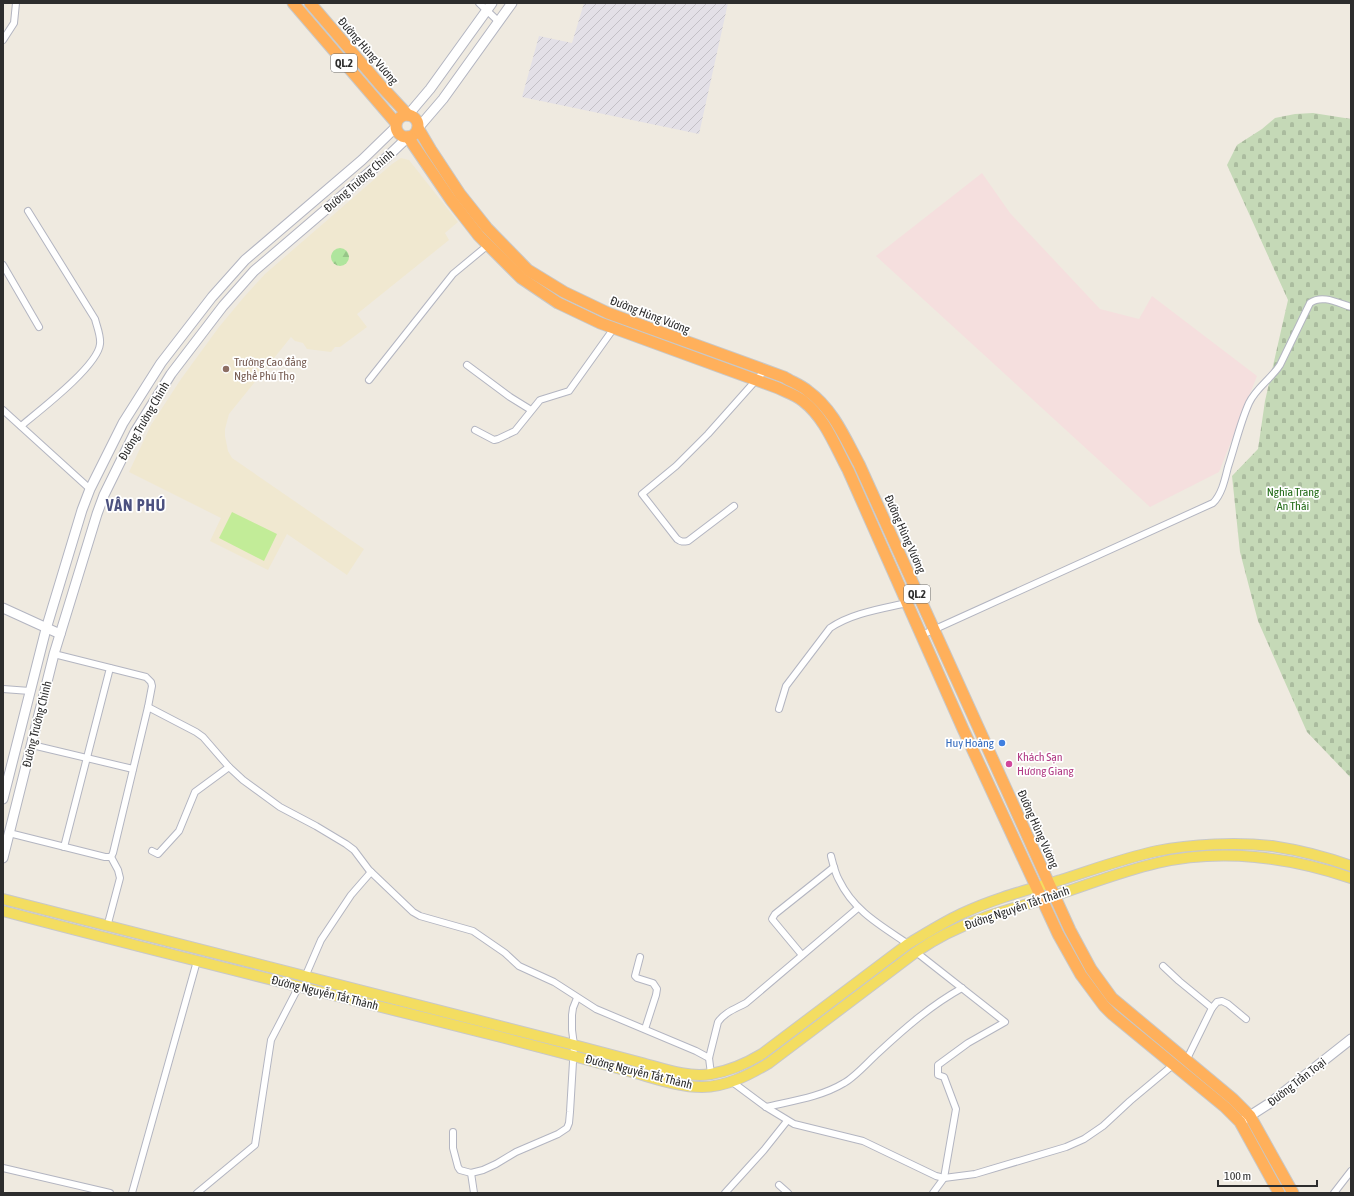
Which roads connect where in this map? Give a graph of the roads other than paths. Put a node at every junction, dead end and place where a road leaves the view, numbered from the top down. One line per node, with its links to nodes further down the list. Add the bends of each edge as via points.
1 (16, 3): 8 (street, via 14,23)
2 (293, 3): 10 (highway, QL.2)
3 (310, 3): 9 (highway, Đường Hùng Vương / QL.2)
4 (479, 3): 6 (street)
5 (512, 3): 7 (main road)
6 (489, 7): 7 (street); 9 (main road, via 430,89)
7 (498, 22): 11 (main road)
8 (3, 40)
9 (408, 114): 10 (highway, via 400,117); 11 (highway, QL.2, via 414,116)
10 (396, 125): 12 (highway, QL.2, via 400,134); 27 (main road, Đường Trường Chinh, via 362,160 249,256 212,297 161,363 123,423)
11 (419, 128): 12 (highway, via 415,134); 20 (highway, Đường Hùng Vương / QL.2, via 460,194 487,228 528,270 564,292 608,313)
12 (408, 137): 14 (highway, Đường Hùng Vương / QL.2, via 451,200); 30 (main road, Đường Trường Chinh, via 380,164 259,266 223,306 171,374 135,432)
13 (28, 211): 25 (street, via 95,319 100,343 92,361 81,374)
14 (488, 244): 18 (highway, Đường Hùng Vương / QL.2, via 521,278 558,303); 22 (street, via 453,274)
15 (3, 265): 17 (street)
16 (1351, 307): 34 (street, via 1319,298 1310,303 1280,365 1249,403 1218,499 1213,503)
17 (39, 327)
18 (614, 328): 21 (highway, Đường Hùng Vương / QL.2); 24 (street, via 570,390 542,399)
19 (467, 365): 24 (street)
20 (765, 370): 21 (street); 34 (highway, Đường Hùng Vương / QL.2, via 809,391 820,400 837,422 859,464)
21 (756, 379): 28 (street, via 708,434 676,466 642,494 677,539 684,542); 31 (highway, Đường Hùng Vương / QL.2, via 796,397 806,404 827,428)
22 (369, 380)
23 (3, 410): 25 (street)
24 (532, 410): 26 (street, via 515,431 498,440)
25 (21, 426): 27 (street)
26 (475, 430)
27 (90, 489): 29 (main road, Đường Trường Chinh)
28 (734, 506)
29 (82, 510): 30 (main road); 33 (main road, Đường Trường Chinh)
30 (97, 514): 35 (main road, Đường Trường Chinh)
31 (907, 603): 36 (highway, Đường Hùng Vương / QL.2); 42 (street, via 861,614 830,628 786,686)
32 (3, 608): 33 (main road)
33 (46, 629): 35 (main road); 40 (main road, Đường Trường Chinh)
34 (933, 629): 36 (street); 58 (highway, Đường Hùng Vương / QL.2)
35 (60, 634): 37 (main road, Đường Trường Chinh)
36 (922, 635): 59 (highway, Đường Hùng Vương / QL.2)
37 (54, 654): 38 (street); 43 (main road, Đường Trường Chinh)
38 (110, 668): 41 (street, via 150,679 152,686); 44 (street)
39 (3, 689): 40 (street)
40 (30, 691): 47 (main road, Đường Trường Chinh)
41 (148, 707): 45 (street, via 203,737); 46 (street)
42 (779, 709)
43 (32, 745): 44 (street); 48 (main road, Đường Trường Chinh)
44 (86, 757): 46 (street); 49 (street)
45 (229, 767): 50 (street, via 195,792 179,831 158,854); 56 (street, via 280,807 346,844)
46 (133, 769): 52 (street)
47 (3, 799)
48 (9, 833): 49 (street); 53 (main road, Đường Trường Chinh)
49 (64, 847): 52 (street)
50 (152, 851)
51 (831, 856): 55 (street)
52 (110, 857): 65 (street, via 120,878)
53 (3, 858)
54 (1351, 866): 58 (main road, Đường Nguyễn Tất Thành, via 1271,846 1187,846 1157,851)
55 (834, 867): 63 (street, via 838,879); 67 (street, via 774,914 772,919)
56 (371, 872): 71 (street, via 351,895 322,940); 76 (street, via 413,912 473,931 519,966 554,982)
57 (1351, 878): 60 (main road, Đường Nguyễn Tất Thành, via 1270,858 1216,856 1157,863)
58 (1049, 883): 59 (main road, Đường Nguyễn Tất Thành); 60 (highway, Đường Hùng Vương / QL.2)
59 (1037, 887): 62 (highway, Đường Hùng Vương / QL.2); 66 (main road, Đường Nguyễn Tất Thành, via 960,914 926,933)
60 (1054, 896): 62 (main road, Đường Nguyễn Tất Thành); 84 (highway, Đường Hùng Vương / QL.2, via 1091,969 1112,998)
61 (3, 899): 65 (main road, Đường Nguyễn Tất Thành)
62 (1043, 900): 66 (main road, Đường Nguyễn Tất Thành, via 981,919 931,942); 85 (highway, Đường Hùng Vương / QL.2, via 1081,975 1104,1006)
63 (858, 908): 66 (street); 67 (street)
64 (3, 911): 69 (main road, Đường Nguyễn Tất Thành)
65 (107, 927): 71 (main road, Đường Nguyễn Tất Thành)
66 (915, 946): 73 (main road, Đường Nguyễn Tất Thành); 74 (street); 75 (main road, Đường Nguyễn Tất Thành)
67 (802, 955): 83 (street, via 746,1003 723,1016 718,1022)
68 (640, 957): 79 (street, via 635,976 653,983 657,989)
69 (197, 961): 72 (main road, Đường Nguyễn Tất Thành); 99 (street)
70 (1163, 966): 77 (street)
71 (305, 977): 81 (main road, Đường Nguyễn Tất Thành)
72 (299, 986): 82 (main road, Đường Nguyễn Tất Thành); 100 (street, via 271,1040 255,1145)
73 (850, 987): 75 (main road); 86 (main road, Đường Nguyễn Tất Thành, via 762,1054)
74 (962, 988): 88 (street, via 942,999 915,1020 845,1083 826,1092); 96 (street, via 1005,1022 968,1043 938,1065 938,1075 944,1077 956,1109)
75 (857, 996): 87 (main road, Đường Nguyễn Tất Thành, via 769,1063)
76 (577, 998): 79 (street); 81 (street, via 572,1015)
77 (1212, 1008): 78 (street, via 1217,1002 1222,1001); 84 (street)
78 (1246, 1019)
79 (645, 1029): 83 (street)
80 (1351, 1039): 89 (main road, Đường Trần Toại)
81 (574, 1044): 82 (street); 86 (main road, Đường Nguyễn Tất Thành, via 664,1069 690,1074)
82 (574, 1056): 87 (main road, Đường Nguyễn Tất Thành, via 690,1086 713,1086); 95 (street, via 567,1128 496,1164)
83 (709, 1058): 86 (street)
84 (1186, 1061): 89 (highway, Đường Hùng Vương / QL.2)
85 (1173, 1065): 91 (highway, Đường Hùng Vương / QL.2); 96 (street, via 1103,1126 1084,1139 1066,1147 975,1174)
86 (711, 1074)
87 (731, 1082): 88 (street)
88 (766, 1107): 90 (street)
89 (1250, 1116): 91 (main road, Đường Trần Toại); 106 (highway, Đường Hùng Vương / QL.2)
90 (787, 1121): 96 (street, via 863,1141); 102 (street)
91 (1240, 1122): 105 (highway, Đường Hùng Vương / QL.2)
92 (453, 1132): 95 (street, via 453,1148 458,1167)
93 (3, 1168): 98 (street)
94 (1351, 1171): 107 (street)
95 (471, 1173): 101 (street)
96 (944, 1178): 104 (street)
97 (779, 1185): 103 (street)
98 (110, 1193)
99 (132, 1193)
100 (197, 1193)
101 (474, 1193)
102 (725, 1193)
103 (788, 1193)
104 (933, 1193)
105 (1279, 1193)
106 (1293, 1193)
107 (1334, 1193)

